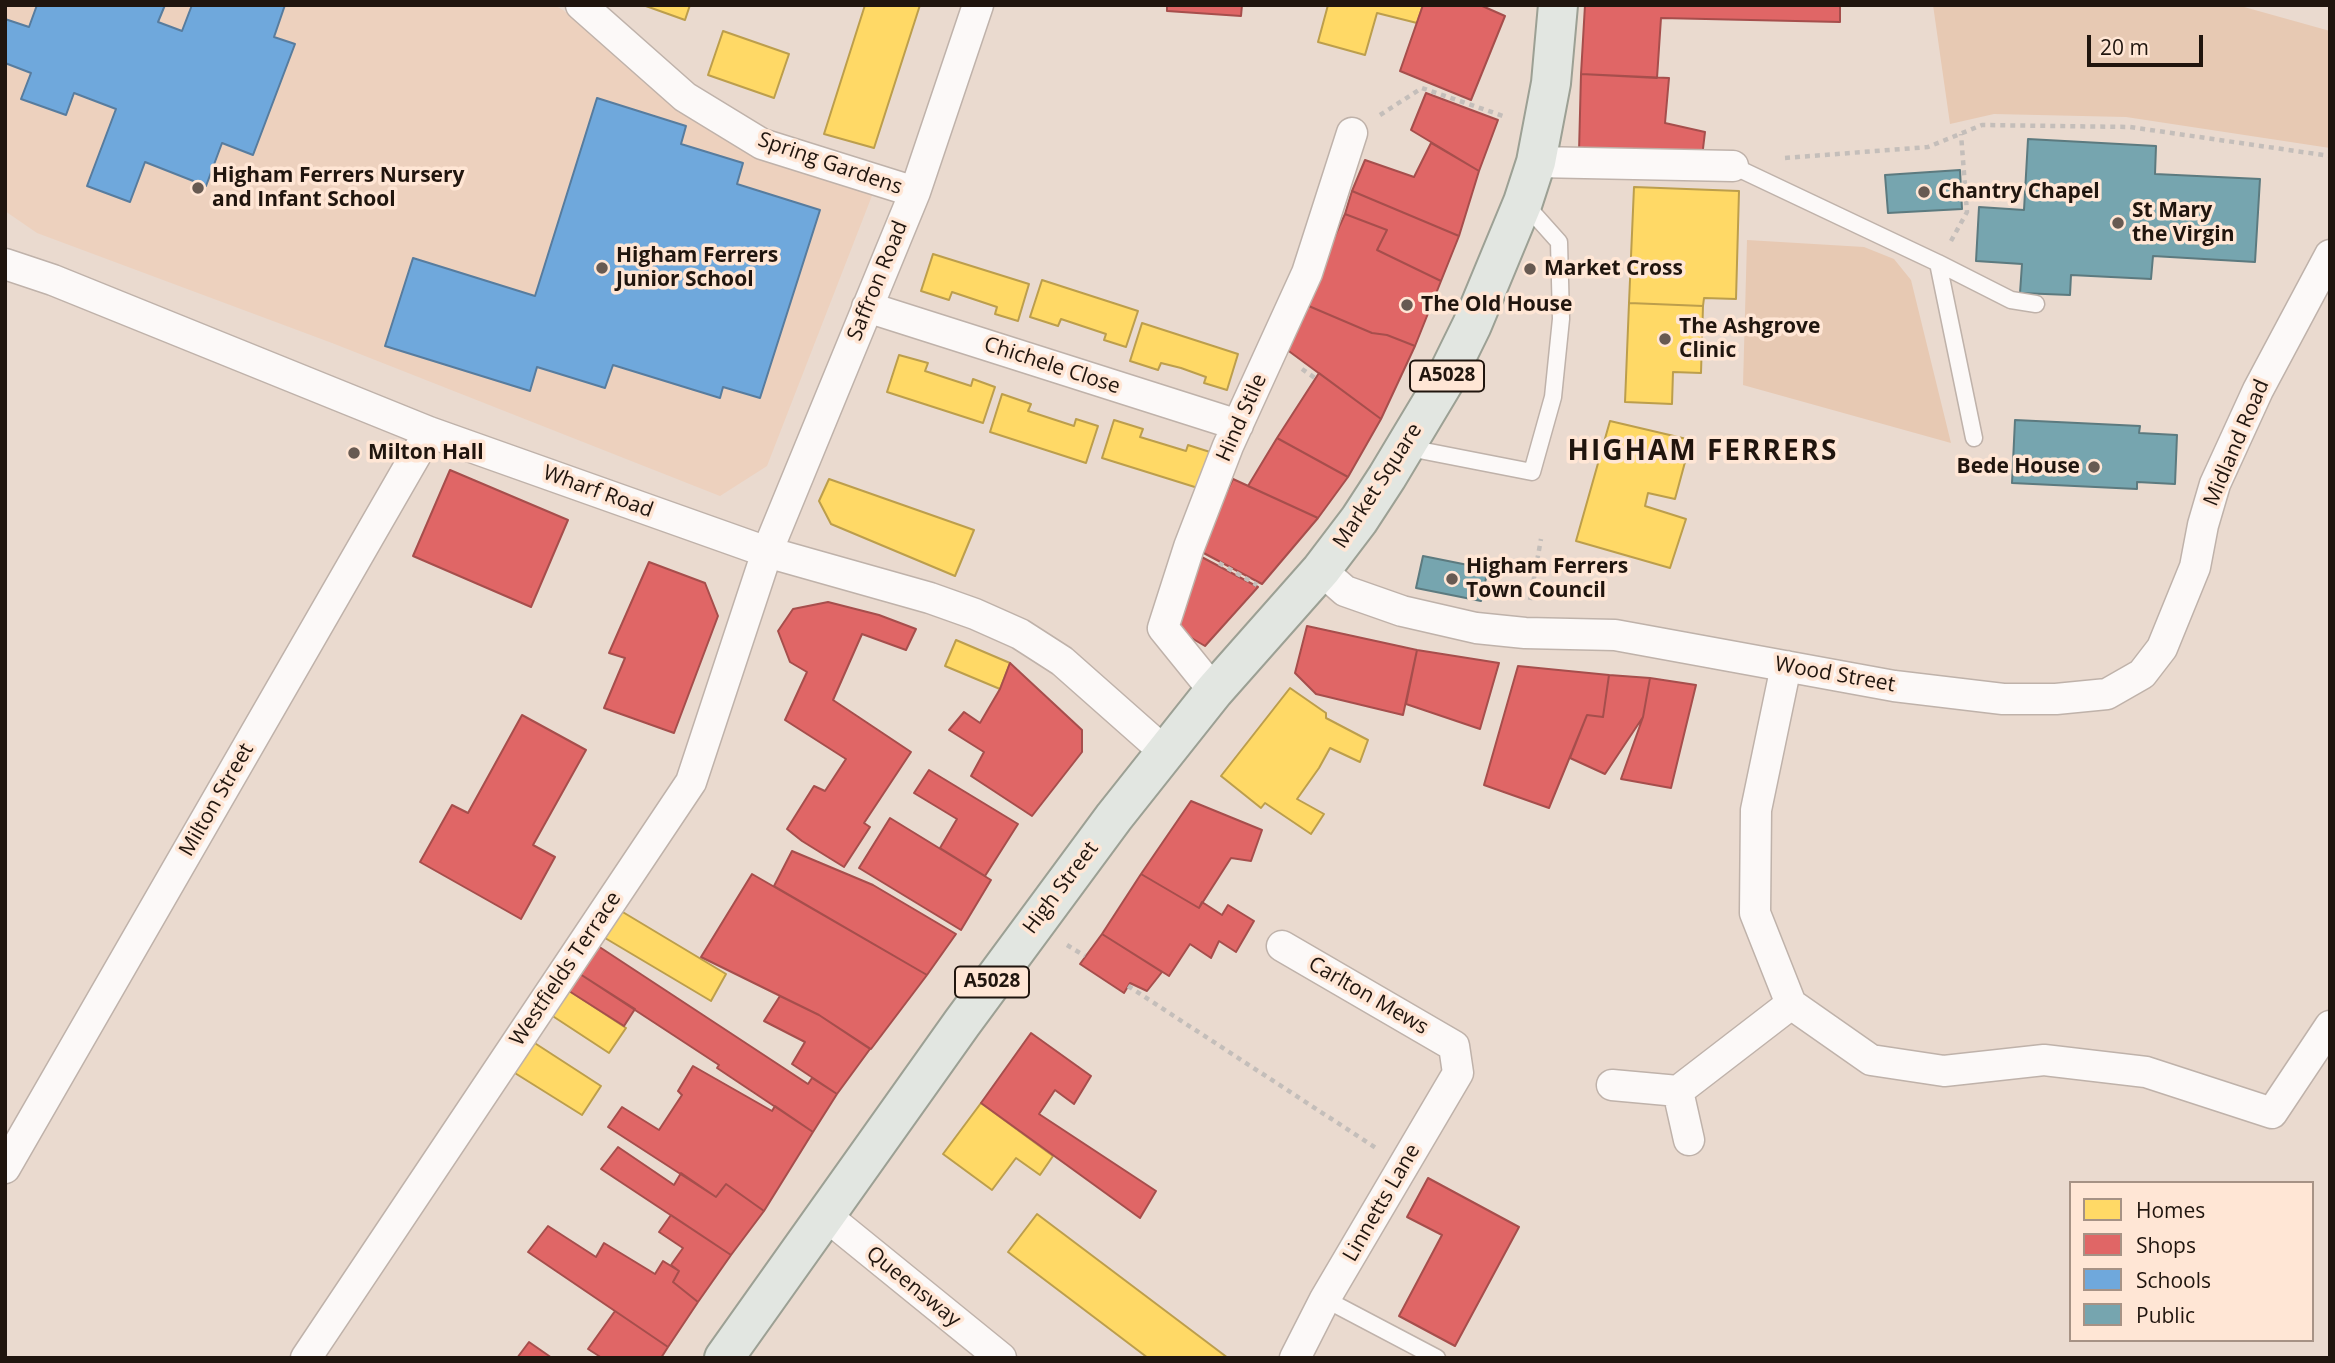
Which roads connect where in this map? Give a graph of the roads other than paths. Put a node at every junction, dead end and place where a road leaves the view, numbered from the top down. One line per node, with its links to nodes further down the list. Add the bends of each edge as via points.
1 (581, 5): 7 (street, Spring Gardens, via 685,97 762,144)
2 (978, 5): 7 (street, Saffron Road)
3 (1558, 5): 5 (main road, A5028, via 1552,83)
4 (1352, 133): 14 (street, Hind Stile, via 1307,273)
5 (1540, 146): 6 (street); 8 (main road, Market Square / A5028)
6 (1733, 166): 9 (lane)
7 (915, 192): 13 (street, Saffron Road)
8 (1523, 202): 17 (main road, Market Square / A5028, via 1472,325); 17 (lane, via 1559,242 1561,319 1553,397 1532,472)
9 (1938, 263): 12 (lane, via 2011,300); 16 (lane)
10 (5, 264): 15 (street, Wharf Road)
11 (2325, 273): 22 (street, Midland Road, via 2258,390 2215,484 2195,567 2177,615 2162,649)
12 (2036, 304)
13 (867, 307): 14 (street, Chichele Close); 18 (street, Saffron Road)
14 (1238, 425): 23 (street, Hind Stile, via 1189,547 1163,628)
15 (429, 432): 18 (street, Wharf Road); 32 (street, Milton Street)
16 (1974, 438)
17 (1404, 447): 19 (main road, Market Square / A5028, via 1359,520)
18 (767, 552): 24 (street, Wharf Road, via 930,598 1020,634 1062,661); 35 (street, Westfields Terrace, via 691,782)
19 (1321, 570): 20 (street, Market Square, via 1345,591 1402,611 1476,628); 23 (main road, High Street / A5028)
20 (1525, 633): 21 (street, Wood Street, via 1615,635)
21 (1786, 666): 22 (street, Wood Street, via 1894,686 2003,699 2107,694); 26 (street, via 1756,810 1755,913)
22 (2141, 674)
23 (1214, 691): 24 (main road, High Street / A5028)
24 (1167, 753): 33 (main road, High Street / A5028, via 1042,913)
25 (1282, 946): 28 (street, Carlton Mews)
26 (1791, 1004): 27 (street, via 1871,1060 1944,1071 2045,1060 2146,1072 2272,1113); 30 (street)
27 (2330, 1026)
28 (1454, 1046): 34 (street, Linnetts Lane, via 1458,1073)
29 (1612, 1085): 30 (street)
30 (1678, 1091): 31 (street)
31 (1689, 1140)
32 (5, 1168)
33 (825, 1215): 36 (main road, High Street / A5028); 37 (street, Queensway)
34 (1325, 1300): 38 (street, Linnetts Lane); 39 (lane)
35 (306, 1358)
36 (724, 1358)
37 (1001, 1358)
38 (1296, 1358)
39 (1437, 1358)

